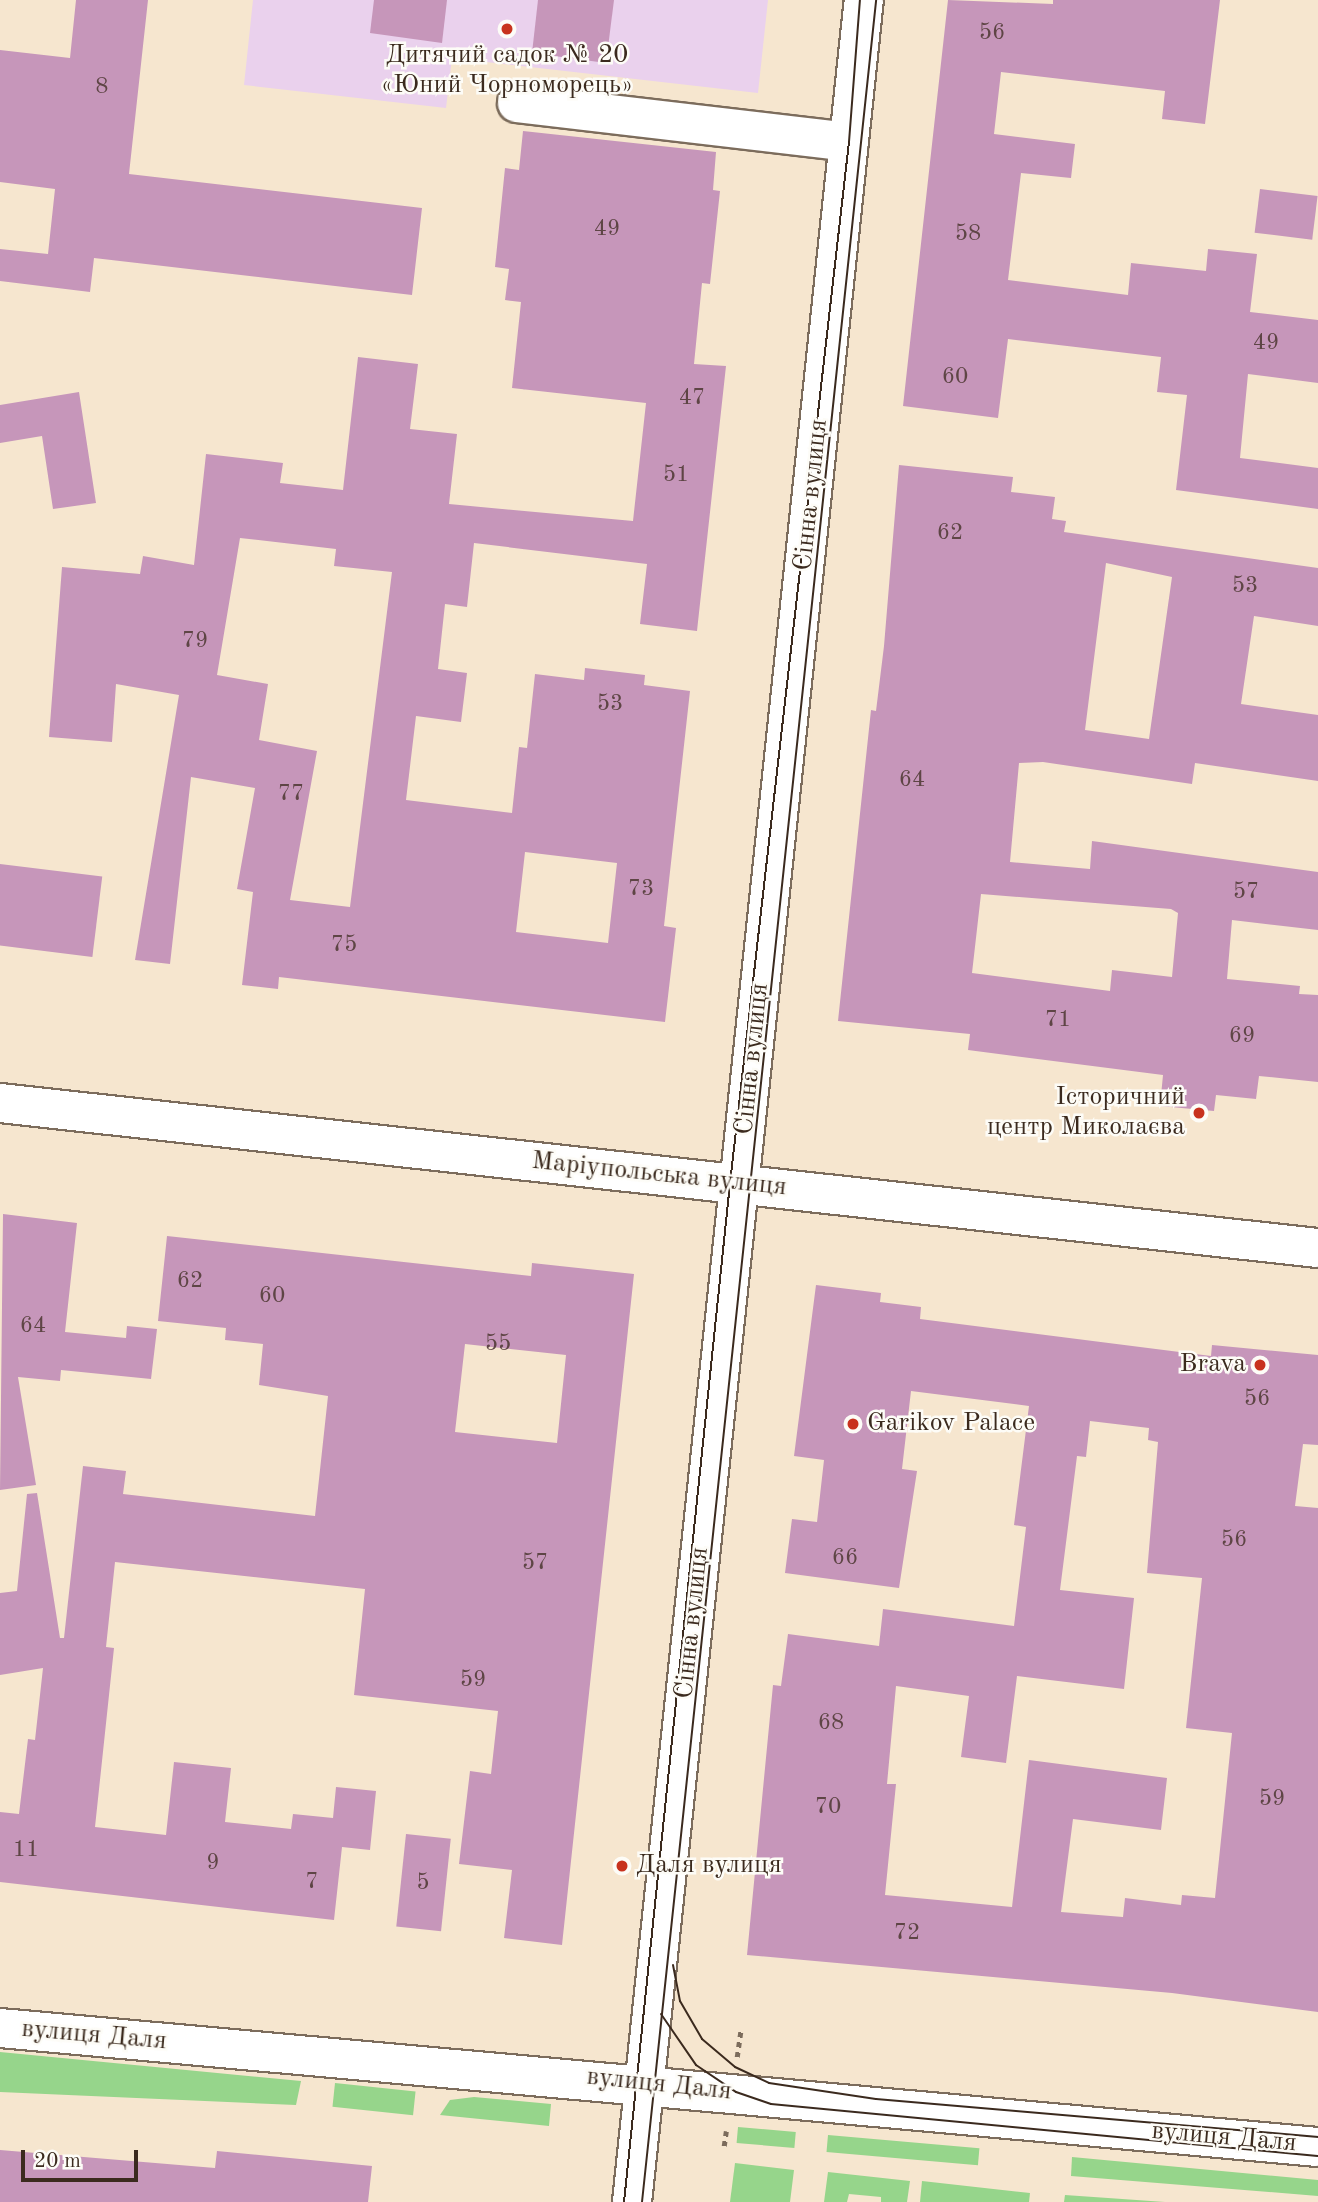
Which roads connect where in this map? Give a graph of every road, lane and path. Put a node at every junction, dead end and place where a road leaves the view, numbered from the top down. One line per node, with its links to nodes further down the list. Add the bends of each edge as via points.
1 (863, 0): 3 (street, Сінна вулиця)
2 (517, 103): 3 (street)
3 (849, 142): 5 (street, Сінна вулиця)
4 (0, 1103): 5 (street, Маріупольська вулиця)
5 (740, 1184): 6 (street, Маріупольська вулиця); 8 (street, Сінна вулиця)
6 (1318, 1248)
7 (0, 2028): 8 (street, вулиця Даля)
8 (646, 2084): 9 (street, вулиця Даля); 10 (street, Сінна вулиця)
9 (1318, 2147)
10 (632, 2202)

